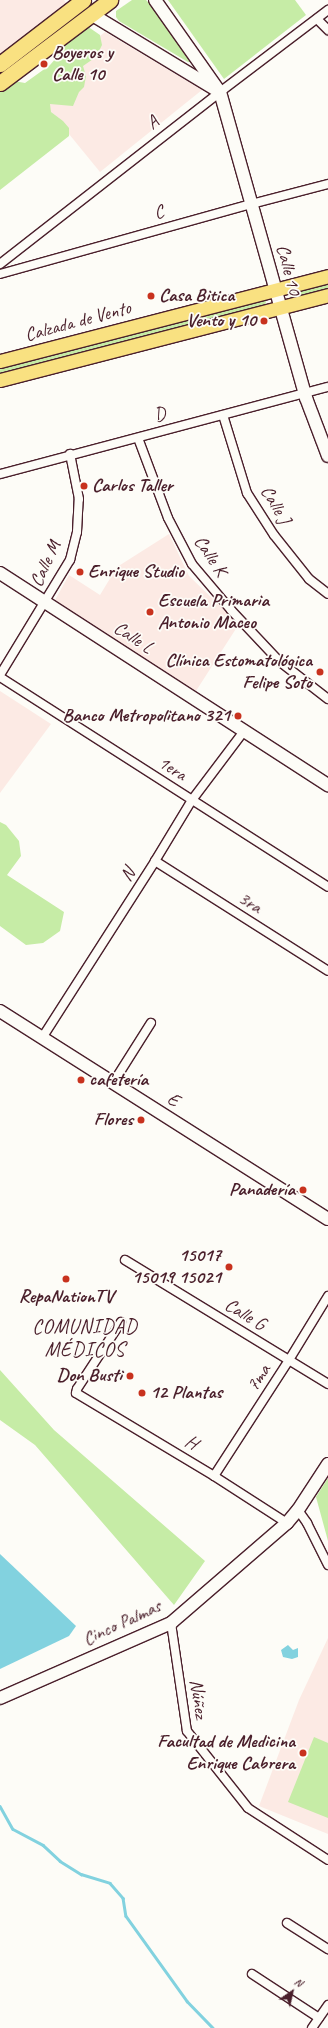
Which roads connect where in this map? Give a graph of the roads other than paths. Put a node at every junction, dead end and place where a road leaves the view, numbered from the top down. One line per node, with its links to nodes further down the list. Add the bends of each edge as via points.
1 (110, 0): 5 (highway)
2 (155, 0): 10 (street, Calle 10)
3 (80, 1): 8 (highway)
4 (328, 10): 6 (street, A)
5 (91, 14): 9 (highway); 10 (street)
6 (317, 19): 7 (street); 10 (street, A)
7 (328, 30)
8 (0, 64)
9 (0, 83)
10 (220, 92): 12 (street, Calle 10); 13 (street, A)
11 (328, 184): 12 (street, C)
12 (252, 204): 14 (street, C); 16 (street, Calle 10)
13 (0, 264)
14 (0, 274)
15 (328, 276): 16 (main road, Calzada de Vento)
16 (275, 290): 18 (street, Calle 10); 19 (main road, Calzada de Vento)
17 (328, 295): 18 (main road, Calzada de Vento)
18 (280, 308): 20 (main road, Calzada de Vento); 22 (street, Calle 10)
19 (0, 361)
20 (0, 380)
21 (328, 387): 22 (street, D)
22 (305, 392): 23 (street, D); 26 (street, Calle 10)
23 (223, 415): 24 (street, D); 29 (street, Calle J, via 247,493 274,535 309,579)
24 (138, 438): 25 (street, D); 32 (street, Calle K, via 168,518 192,564 279,661)
25 (70, 454): 27 (street, D); 30 (street, Calle M, via 79,498 77,532 70,560)
26 (328, 456)
27 (0, 474)
28 (0, 573): 30 (street, Calle L)
29 (328, 594)
30 (45, 602): 31 (street, Calle M); 33 (street, Calle L)
31 (0, 676): 35 (street, 1era)
32 (328, 698)
33 (244, 731): 34 (street, Calle L); 35 (street, N)
34 (328, 785)
35 (192, 800): 36 (street, N); 37 (street, 1era)
36 (156, 861): 38 (street, 3ra); 41 (street, N)
37 (328, 886)
38 (328, 971)
39 (0, 1011): 41 (street, E)
40 (151, 1023): 42 (street)
41 (42, 1038): 42 (street, E)
42 (113, 1083): 43 (street, E)
43 (328, 1219)
44 (126, 1260): 47 (street, Calle G)
45 (328, 1296): 47 (street, 7ma)
46 (121, 1322): 50 (street, H, via 76,1393)
47 (289, 1360): 48 (street, Calle G); 50 (street, 7ma)
48 (328, 1384)
49 (328, 1464): 51 (street, Cinco Palmas)
50 (214, 1476): 52 (street, H)
51 (298, 1510): 52 (street, Cinco Palmas); 53 (street)
52 (287, 1523): 54 (street, Cinco Palmas)
53 (328, 1565)
54 (171, 1623): 55 (street, Cinco Palmas); 56 (street, Núñez, via 187,1731 248,1808)
55 (0, 1698)
56 (328, 1860)
57 (287, 1923): 58 (street)
58 (328, 1949)
59 (252, 1974): 61 (street)
60 (328, 2005): 61 (street)
61 (319, 2018): 62 (street)
62 (312, 2028)

